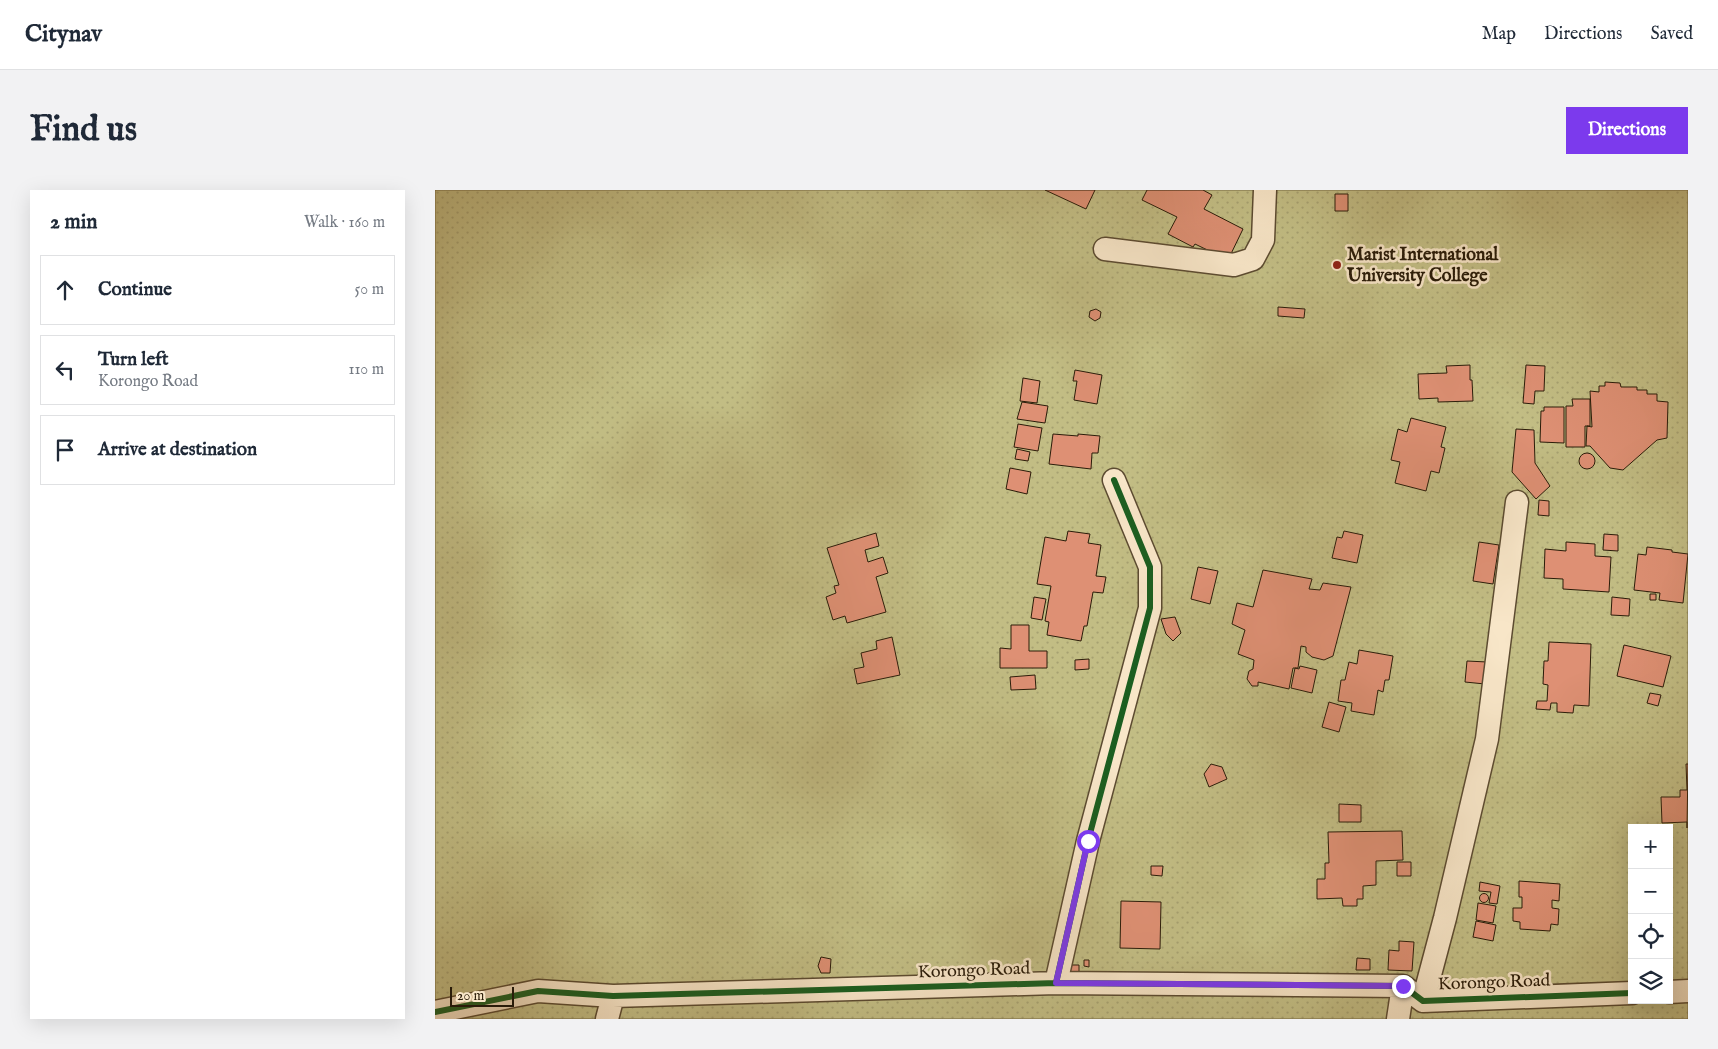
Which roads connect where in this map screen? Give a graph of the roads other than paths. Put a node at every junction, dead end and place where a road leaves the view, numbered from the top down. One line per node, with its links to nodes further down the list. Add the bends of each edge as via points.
1 (1265, 190): 2 (street, via 1263,240 1253,260 1234,265)
2 (1105, 249)
3 (1114, 480): 5 (street, via 1150,567 1150,608 1088,841)
4 (1517, 502): 11 (street, via 1487,739)
5 (1056, 983): 6 (street, Korongo Road); 10 (street, Korongo Road)
6 (1403, 986): 11 (street, Korongo Road); 14 (street)
7 (1673, 992): 8 (street)
8 (1688, 992)
9 (1628, 993): 11 (street, Korongo Road)
10 (613, 996): 12 (street, Korongo Road, via 538,991); 13 (street)
11 (1423, 1001)
12 (435, 1012)
13 (607, 1019)
14 (1398, 1019)

